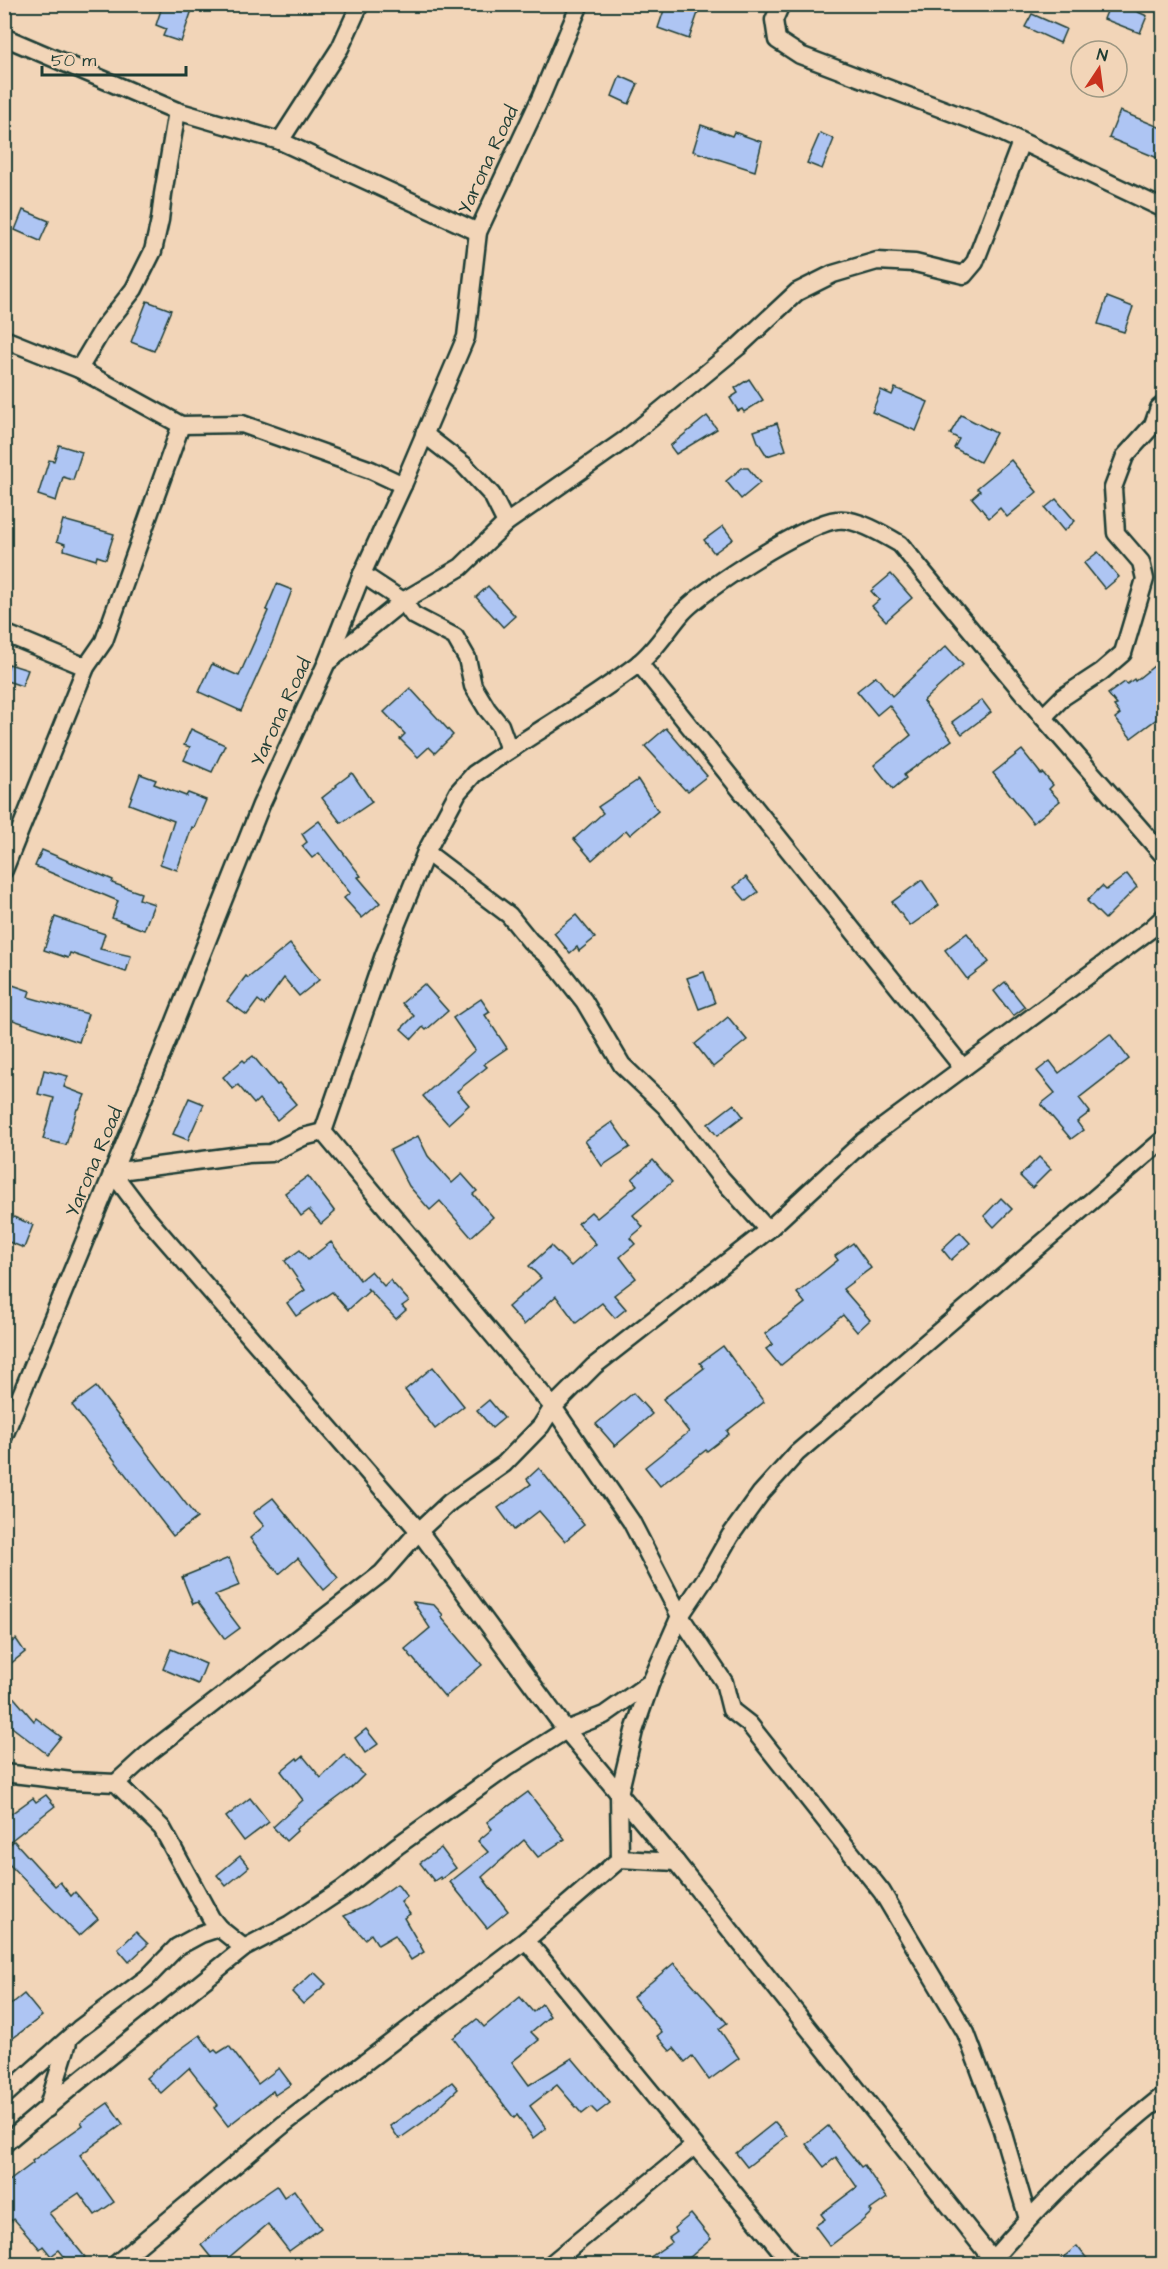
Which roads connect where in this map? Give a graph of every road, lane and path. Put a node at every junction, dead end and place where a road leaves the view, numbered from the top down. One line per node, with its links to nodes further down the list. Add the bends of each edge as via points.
1 (360, 4): 6 (street, via 340,48)
2 (580, 4): 9 (street, Yarona Road)
3 (781, 4): 7 (street, via 774,20 777,40 800,55)
4 (4, 38): 5 (street)
5 (177, 111): 6 (street); 11 (street, via 153,251 134,289 104,327)
6 (280, 141): 9 (street)
7 (1021, 142): 8 (street); 16 (street, via 975,262 964,275 915,263 877,261 833,274 797,292 738,347 626,439)
8 (1164, 209)
9 (478, 232): 14 (street, Yarona Road, via 466,337)
10 (4, 339): 11 (street)
11 (79, 369): 13 (street)
12 (1164, 404): 23 (street, via 1153,425 1125,456 1113,488 1116,533 1141,562 1145,579 1123,653 1063,697)
13 (181, 425): 15 (street, via 242,424); 22 (street, via 104,641)
14 (424, 434): 15 (street, Yarona Road); 16 (street, via 464,465 492,495)
15 (403, 485): 17 (street, Yarona Road)
16 (506, 523): 18 (street, via 461,567)
17 (362, 574): 18 (street); 20 (street, Yarona Road)
18 (403, 601): 20 (street); 24 (street, via 413,615 454,637 466,658 473,686 500,725)
19 (4, 633): 22 (street)
20 (327, 662): 32 (street, Yarona Road, via 261,805)
21 (639, 663): 23 (street, via 665,638 683,612 728,576 810,528 839,519 874,529 900,544); 24 (street); 29 (street)
22 (86, 667): 27 (street)
23 (1043, 717): 26 (street)
24 (508, 750): 25 (street, via 474,774 459,792)
25 (426, 852): 30 (street, via 384,955); 33 (street, via 509,915 550,959 584,1001 622,1065 666,1107)
26 (1164, 856)
27 (4, 870)
28 (1164, 917): 29 (street)
29 (963, 1068): 33 (street, via 863,1143)
30 (323, 1132): 32 (street, via 271,1153); 34 (street)
31 (1164, 1139): 37 (street, via 797,1453 730,1536)
32 (112, 1172): 35 (street, Yarona Road); 36 (street, via 146,1217)
33 (768, 1230): 34 (street, via 594,1366)
34 (553, 1407): 36 (street, via 541,1426 504,1464 450,1502); 37 (street, via 631,1521)
35 (4, 1436)
36 (419, 1531): 39 (street); 41 (street, via 382,1573 149,1753)
37 (680, 1616): 38 (street); 54 (street, via 724,1682 731,1710 749,1724 882,1892 966,2033 1001,2127)
38 (651, 1682): 39 (street, via 604,1715); 42 (street)
39 (566, 1731): 42 (street); 47 (street, via 506,1768 343,1889)
40 (4, 1773): 41 (street)
41 (116, 1783): 45 (street, via 162,1828)
42 (619, 1794): 43 (street); 44 (street)
43 (620, 1859): 44 (street); 46 (street)
44 (676, 1862): 55 (street)
45 (219, 1928): 47 (street); 48 (street, via 177,1947 147,1978)
46 (526, 1940): 53 (street); 56 (street, via 284,2124)
47 (244, 1948): 51 (street)
48 (68, 2040): 50 (street); 51 (street)
49 (1164, 2095): 54 (street, via 1068,2177)
50 (4, 2096)
51 (46, 2109): 52 (street)
52 (4, 2144)
53 (694, 2146): 57 (street); 58 (street)
54 (1028, 2219): 55 (street)
55 (994, 2263)
56 (116, 2265)
57 (551, 2265)
58 (792, 2265)

